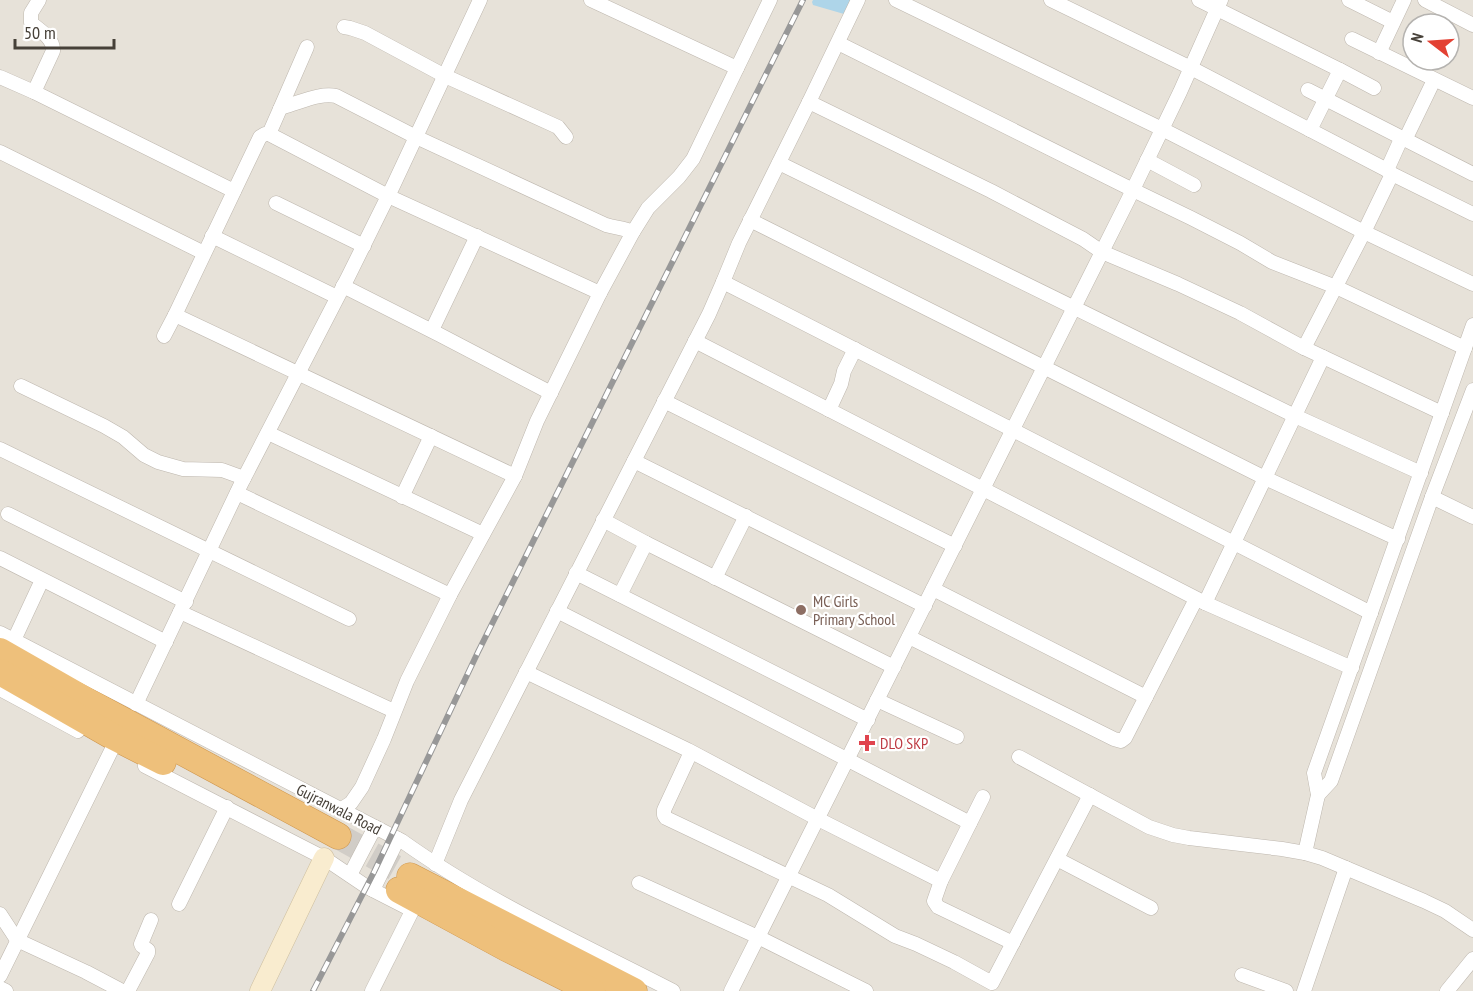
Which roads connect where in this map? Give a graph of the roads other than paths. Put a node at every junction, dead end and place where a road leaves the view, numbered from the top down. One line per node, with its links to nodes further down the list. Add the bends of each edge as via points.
1 (39, 0): 30 (street, via 31,13 31,22 50,40 53,51)
2 (480, 0): 25 (street)
3 (591, 0): 22 (street)
4 (770, 0): 22 (street)
5 (858, 0): 19 (street)
6 (896, 0): 35 (street)
7 (1051, 0): 23 (street)
8 (1199, 0): 12 (street)
9 (1349, 0): 13 (street)
10 (1404, 0): 15 (street)
11 (1425, 0): 14 (street)
12 (1219, 4): 23 (street); 24 (street)
13 (1370, 5): 15 (street)
14 (1453, 6): 16 (street)
15 (1393, 22): 21 (street)
16 (1473, 25)
17 (344, 27): 25 (street, via 365,33)
18 (1352, 39): 21 (street)
19 (838, 43): 33 (street); 47 (street)
20 (307, 46): 34 (street)
21 (1379, 52): 27 (street)
22 (737, 68): 53 (street, via 693,159 648,208)
23 (1191, 68): 35 (street); 36 (street)
24 (1340, 70): 28 (street); 32 (street)
25 (445, 76): 38 (street); 39 (street, via 558,127)
26 (0, 77): 30 (street)
27 (1434, 80): 31 (street); 40 (street)
28 (1374, 88)
29 (1308, 90): 32 (street)
30 (34, 92): 48 (street)
31 (1473, 98)
32 (1325, 99): 36 (street); 40 (street)
33 (809, 102): 43 (street); 58 (street, via 1000,196)
34 (280, 109): 37 (street); 38 (street, via 331,95)
35 (1162, 129): 42 (street); 54 (street)
36 (1310, 130): 44 (street)
37 (269, 134): 48 (street, via 260,137); 49 (street)
38 (416, 137): 49 (street); 53 (street, via 606,225)
39 (566, 137)
40 (1403, 140): 44 (street); 45 (street)
41 (0, 152): 59 (street)
42 (1147, 160): 46 (street); 47 (street)
43 (778, 163): 52 (street); 65 (street)
44 (1390, 172): 51 (street); 54 (street)
45 (1473, 174)
46 (1194, 185)
47 (1133, 190): 58 (street); 62 (street, via 1272,262)
48 (234, 191): 55 (street)
49 (388, 196): 56 (street); 57 (street)
50 (276, 203): 57 (street)
51 (1473, 214)
52 (750, 220): 60 (street); 75 (street)
53 (633, 232): 64 (street)
54 (1364, 232): 61 (street); 62 (street)
55 (212, 236): 59 (street); 63 (street)
56 (477, 236): 64 (street); 68 (street)
57 (363, 246): 63 (street)
58 (1102, 252): 65 (street); 72 (street, via 1229,308)
59 (204, 253): 66 (street)
60 (723, 282): 70 (street); 71 (street)
61 (1473, 284)
62 (1336, 287): 72 (street); 73 (street)
63 (340, 292): 68 (street); 76 (street)
64 (600, 293): 79 (street)
65 (1074, 307): 75 (street); 84 (street)
66 (175, 315): 69 (street); 76 (street)
67 (1473, 325): 73 (street)
68 (432, 330): 79 (street)
69 (164, 336)
70 (695, 341): 80 (street); 82 (street)
71 (855, 348): 82 (street); 85 (street)
72 (1304, 348): 74 (street)
73 (1465, 348): 83 (street)
74 (1323, 357): 83 (street); 84 (street)
75 (1045, 367): 85 (street); 93 (street)
76 (297, 374): 86 (street); 87 (street)
77 (21, 386): 92 (street, via 114,432 158,462 183,469 222,470)
78 (1473, 390): 81 (street)
79 (551, 393): 91 (street)
80 (664, 401): 89 (street); 106 (street)
81 (1470, 405): 97 (street)
82 (829, 410): 94 (street)
83 (1442, 413): 90 (street)
84 (1294, 416): 90 (street); 93 (street)
85 (1013, 429): 94 (street); 105 (street)
86 (268, 433): 92 (street); 96 (street)
87 (431, 436): 91 (street); 96 (street)
88 (0, 449): 107 (street)
89 (634, 461): 99 (street); 101 (street)
90 (1421, 473): 103 (street)
91 (515, 476): 102 (street)
92 (244, 478): 95 (street)
93 (1265, 478): 103 (street); 105 (street)
94 (984, 489): 106 (street); 115 (street)
95 (237, 493): 107 (street); 113 (street)
96 (402, 497): 102 (street)
97 (1432, 497): 100 (street); 141 (street, via 1331,781)
98 (8, 514): 117 (street)
99 (746, 516): 110 (street); 116 (street)
100 (1473, 517)
101 (603, 520): 104 (street); 109 (street)
102 (483, 534): 113 (street)
103 (1398, 539): 119 (street)
104 (646, 543): 110 (street); 114 (street)
105 (1234, 543): 115 (street); 119 (street)
106 (955, 546): 112 (street)
107 (210, 551): 117 (street); 120 (street)
108 (0, 558): 111 (street)
109 (576, 573): 114 (street); 118 (street)
110 (715, 578): 125 (street)
111 (42, 580): 123 (street); 124 (street)
112 (933, 589): 116 (street); 130 (street)
113 (450, 595): 133 (street)
114 (620, 595): 134 (street)
115 (1200, 601): 126 (street); 130 (street)
116 (925, 606): 122 (street)
117 (183, 607): 123 (street); 133 (street)
118 (557, 611): 128 (street); 139 (street)
119 (1371, 613): 126 (street)
120 (349, 619)
121 (0, 633): 124 (street, Gujranwala Road)
122 (909, 637): 125 (street); 130 (street, via 1118,741 1125,738)
123 (166, 642): 132 (street)
124 (7, 645): 132 (street, Gujranwala Road); 149 (highway, Gujranwala Road, via 101,709)
125 (894, 668): 131 (street)
126 (1352, 668): 141 (street, via 1314,773)
127 (0, 672): 149 (highway, Gujranwala Road, via 110,735)
128 (526, 672): 137 (street); 152 (street, via 460,800)
129 (0, 689): 136 (street, Gujranwala Road)
130 (1146, 697)
131 (877, 700): 134 (street); 135 (street)
132 (136, 704): 144 (street, Gujranwala Road)
133 (394, 711): 144 (street, via 356,797)
134 (868, 720): 139 (street)
135 (957, 737)
136 (112, 749): 143 (street, Gujranwala Road); 167 (street)
137 (691, 752): 145 (street); 155 (street, via 665,807 665,817)
138 (1019, 758): 140 (street)
139 (848, 759): 145 (street); 146 (street)
140 (1090, 795): 150 (street, via 1149,827 1173,835); 151 (street)
141 (1318, 795): 150 (street)
142 (983, 797): 146 (street)
143 (227, 807): 149 (street, Gujranwala Road); 160 (street)
144 (340, 810): 147 (street, Gujranwala Road)
145 (818, 819): 155 (street); 156 (street)
146 (970, 823): 156 (street)
147 (375, 827): 148 (street, Gujranwala Road); 154 (street)
148 (398, 839): 152 (street, Gujranwala Road); 158 (street)
149 (332, 848): 154 (street, Gujranwala Road); 176 (street)
150 (1305, 853): 153 (street)
151 (1057, 859): 161 (street); 168 (street)
152 (435, 864): 181 (street, Gujranwala Road, via 511,908)
153 (1346, 868): 164 (street, via 1445,911); 185 (street)
154 (350, 875): 158 (street, Gujranwala Road)
155 (789, 878): 166 (street); 168 (street, via 992,983)
156 (941, 881): 168 (street, via 934,898 936,905)
157 (639, 883): 166 (street)
158 (373, 890): 159 (street, Gujranwala Road)
159 (407, 892): 177 (street); 178 (street, Gujranwala Road); 179 (highway, Gujranwala Road); 180 (highway, Gujranwala Road)
160 (179, 904)
161 (1151, 908)
162 (0, 914): 167 (street)
163 (151, 920): 175 (street, via 141,945 148,953)
164 (1473, 930)
165 (0, 933): 167 (street)
166 (758, 937): 182 (street); 183 (street)
167 (17, 940): 171 (street); 174 (street)
168 (1013, 942)
169 (1473, 959): 186 (street)
170 (1242, 975): 184 (street)
171 (0, 976)
172 (0, 988): 173 (street)
173 (6, 991)
174 (122, 991)
175 (128, 991)
176 (260, 991)
177 (372, 991)
178 (573, 991)
179 (592, 991)
180 (634, 991)
181 (673, 991)
182 (731, 991)
183 (866, 991)
184 (1286, 991)
185 (1304, 991)
186 (1447, 991)

